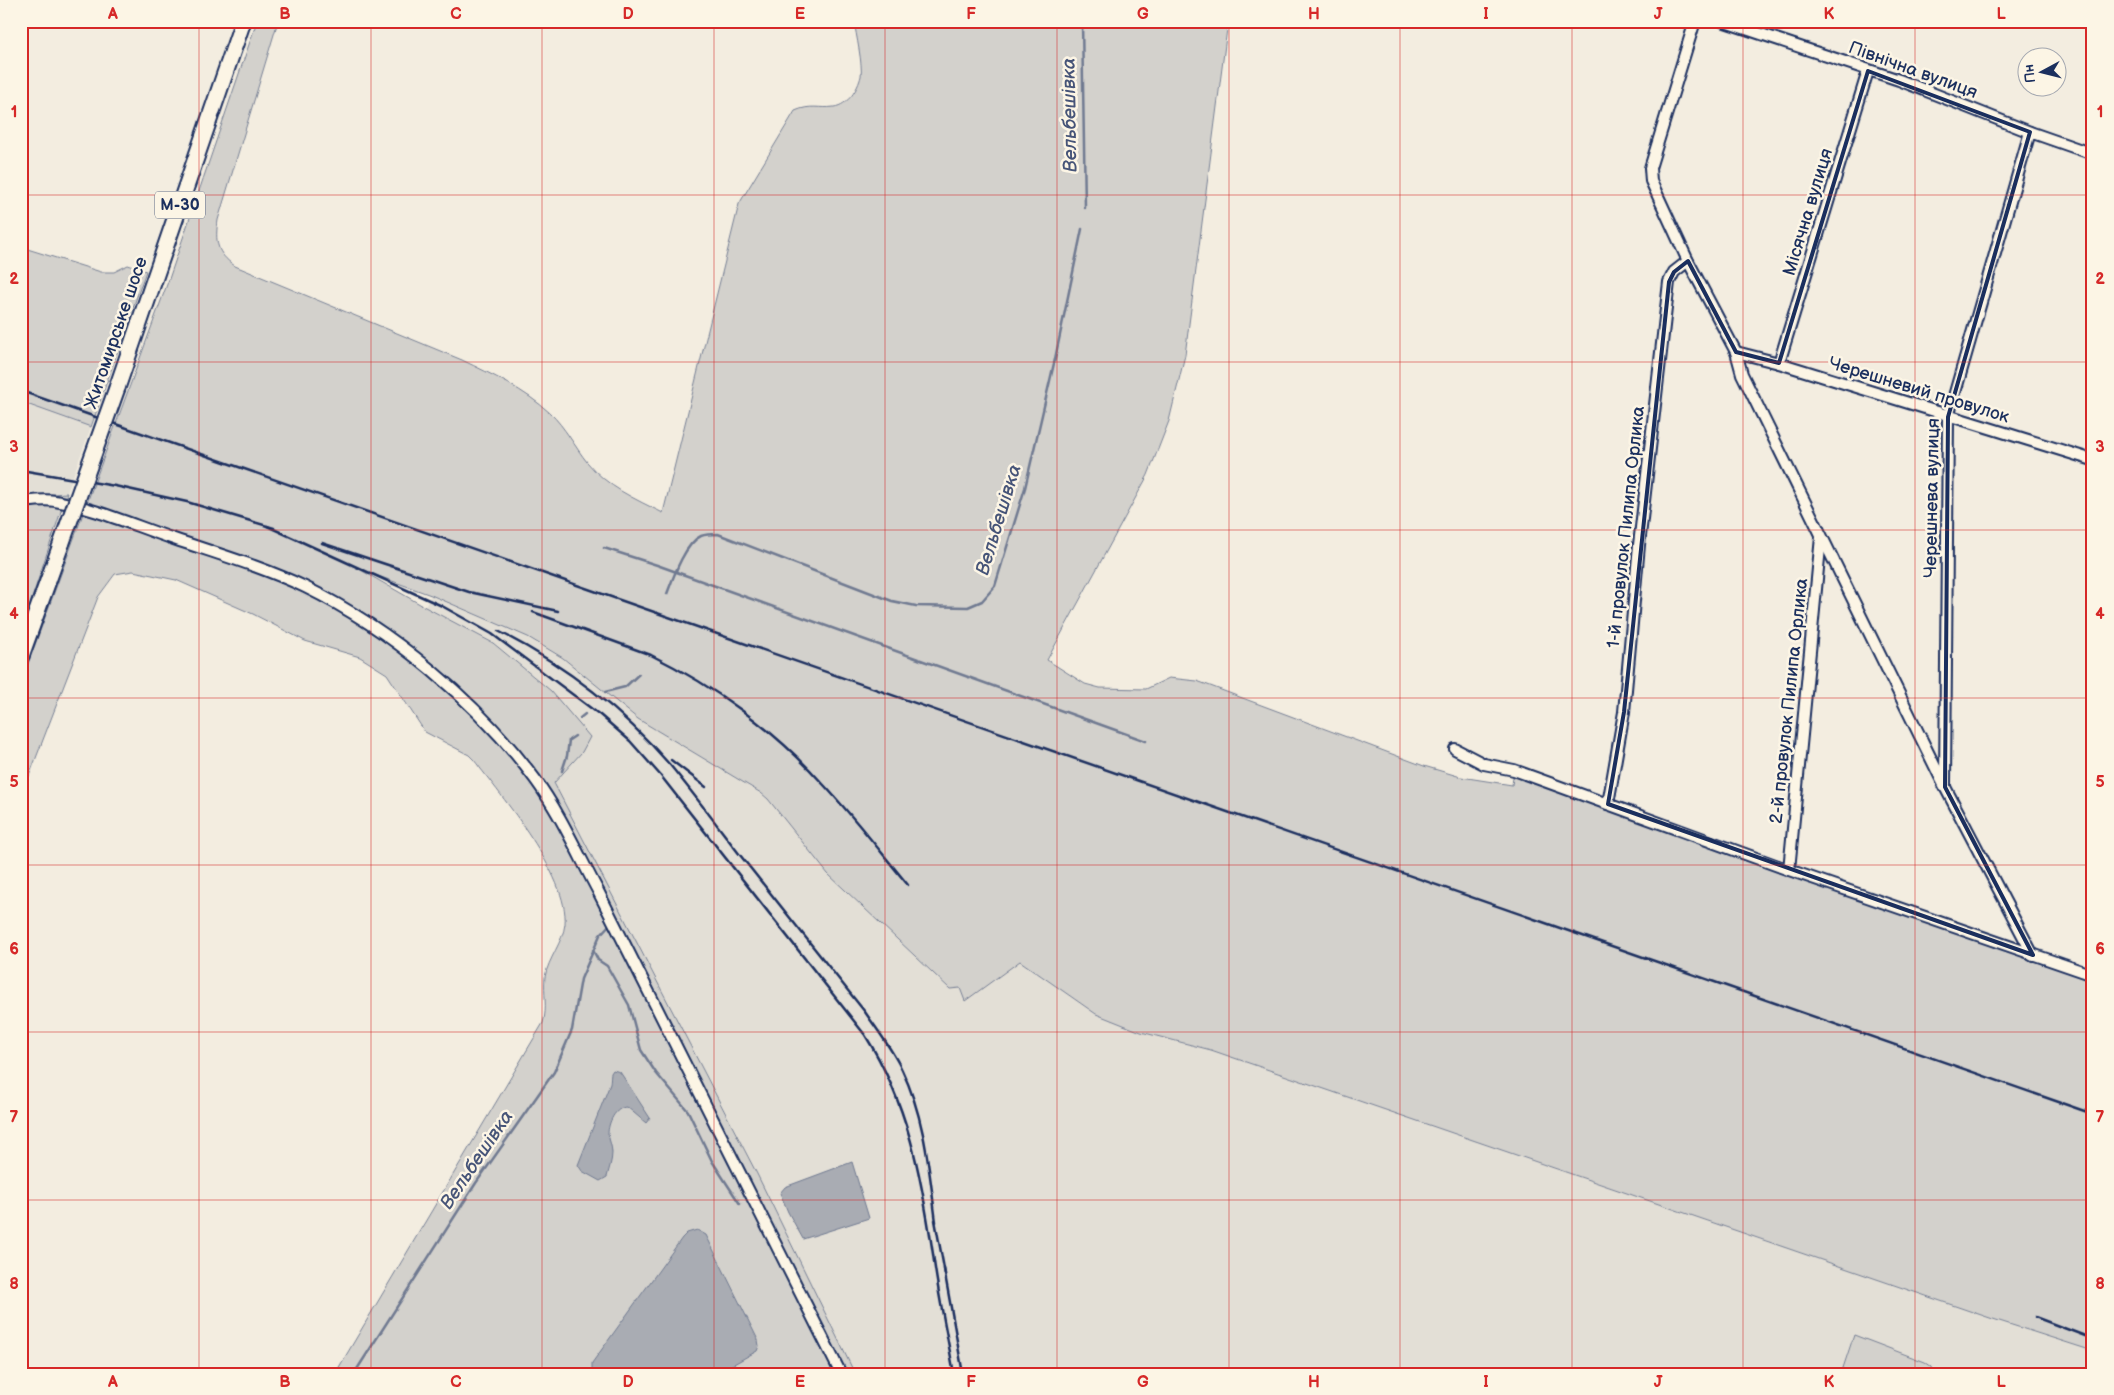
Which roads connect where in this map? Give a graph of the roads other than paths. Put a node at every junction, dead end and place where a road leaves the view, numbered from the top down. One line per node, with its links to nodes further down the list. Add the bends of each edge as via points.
1 (243, 21): 14 (highway, Житомирське шосе / М-30, bridge)
2 (1695, 21): 7 (street, via 1649,172)
3 (1722, 21): 4 (street, Північна вулиця)
4 (1868, 71): 5 (street, Північна вулиця, via 1899,80); 9 (street, Місячна вулиця)
5 (2030, 132): 6 (street, Північна вулиця); 10 (street, Черешнева вулиця)
6 (2093, 154)
7 (1688, 261): 8 (street); 17 (street, 1-й провулок Пилипа Орлика, via 1674,272 1669,282 1624,712)
8 (1736, 352): 9 (street, Черешневий провулок); 13 (street, via 1742,374)
9 (1779, 363): 10 (street, Черешневий провулок)
10 (1948, 417): 11 (street, Черешневий провулок); 16 (street, Черешнева вулиця)
11 (2093, 460)
12 (21, 502): 21 (street, via 53,500 85,509 304,587 354,615 410,653 484,721 535,779 554,810)
13 (1822, 536): 16 (street); 18 (street, 2-й провулок Пилипа Орлика)
14 (21, 656)
15 (1455, 749): 17 (street, via 1484,764 1514,770)
16 (1945, 787): 19 (street)
17 (1608, 804): 18 (street)
18 (1788, 870): 19 (street)
19 (2033, 954): 20 (street)
20 (2093, 975)
21 (841, 1374)

